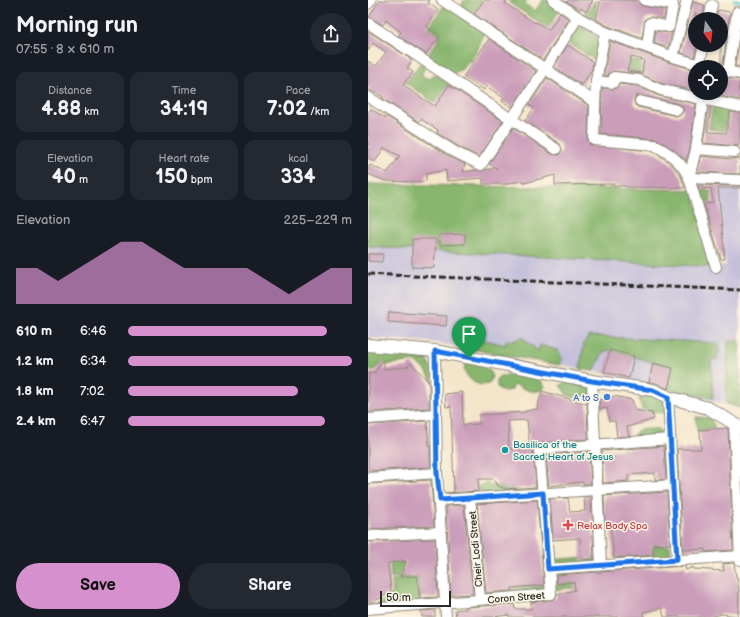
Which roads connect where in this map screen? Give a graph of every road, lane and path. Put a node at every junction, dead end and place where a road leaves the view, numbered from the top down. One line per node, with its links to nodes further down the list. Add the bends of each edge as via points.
1 (371, 0): 6 (street)
2 (442, 0): 17 (street)
3 (553, 0): 10 (street)
4 (644, 0): 13 (street, via 673,6 670,27 650,23)
5 (687, 0): 14 (street)
6 (368, 4)
7 (712, 5): 8 (street)
8 (710, 12)
9 (737, 12): 15 (street)
10 (578, 17): 12 (street); 17 (street)
11 (368, 23): 31 (street)
12 (605, 32): 13 (street); 20 (street)
13 (647, 47): 14 (street)
14 (673, 57): 16 (street)
15 (726, 60)
16 (688, 62)
17 (545, 70): 26 (street); 31 (street)
18 (728, 72): 19 (street)
19 (740, 74)
20 (596, 81): 21 (street, via 613,83 614,77 639,80); 26 (street)
21 (657, 89): 22 (street); 28 (street)
22 (688, 94)
23 (368, 97): 31 (street, via 455,152 481,165)
24 (703, 100): 33 (street)
25 (714, 100): 29 (street)
26 (595, 102): 35 (street, via 594,140 654,145 680,163)
27 (640, 102): 28 (street)
28 (654, 105): 30 (street)
29 (740, 107)
30 (677, 110)
31 (512, 119): 32 (street)
32 (556, 148)
33 (696, 149): 34 (street); 35 (street)
34 (735, 152)
35 (689, 178): 36 (street); 37 (street)
36 (740, 180)
37 (716, 267)
38 (368, 345): 39 (main road)
39 (435, 351): 40 (main road); 42 (street)
40 (592, 381): 41 (main road, via 653,390); 46 (street)
41 (668, 397): 44 (main road, via 708,408); 45 (street)
42 (435, 414): 43 (street); 47 (street)
43 (368, 419)
44 (737, 425): 56 (street)
45 (670, 439): 46 (street, Coron Street); 49 (street)
46 (595, 445): 50 (street); 51 (street, Coron Street, via 539,449)
47 (437, 473): 48 (street); 53 (street)
48 (368, 478)
49 (673, 485): 50 (street); 57 (street)
50 (597, 490): 51 (street); 59 (street)
51 (543, 493): 52 (street); 60 (street, Coron Street)
52 (470, 498): 53 (street); 61 (street, Cheir Lodi Street)
53 (440, 500): 54 (street)
54 (441, 532): 55 (street); 62 (street)
55 (368, 536)
56 (740, 556): 57 (street); 58 (street)
57 (677, 560): 59 (street)
58 (740, 560)
59 (601, 565): 60 (street)
60 (548, 569): 61 (street, Coron Street, via 550,594)
61 (480, 600): 62 (street, Coron Street)
62 (445, 602): 64 (street, Coron Street); 65 (street)
63 (368, 609): 64 (street, Coron Street)
64 (389, 612)
65 (446, 617)

